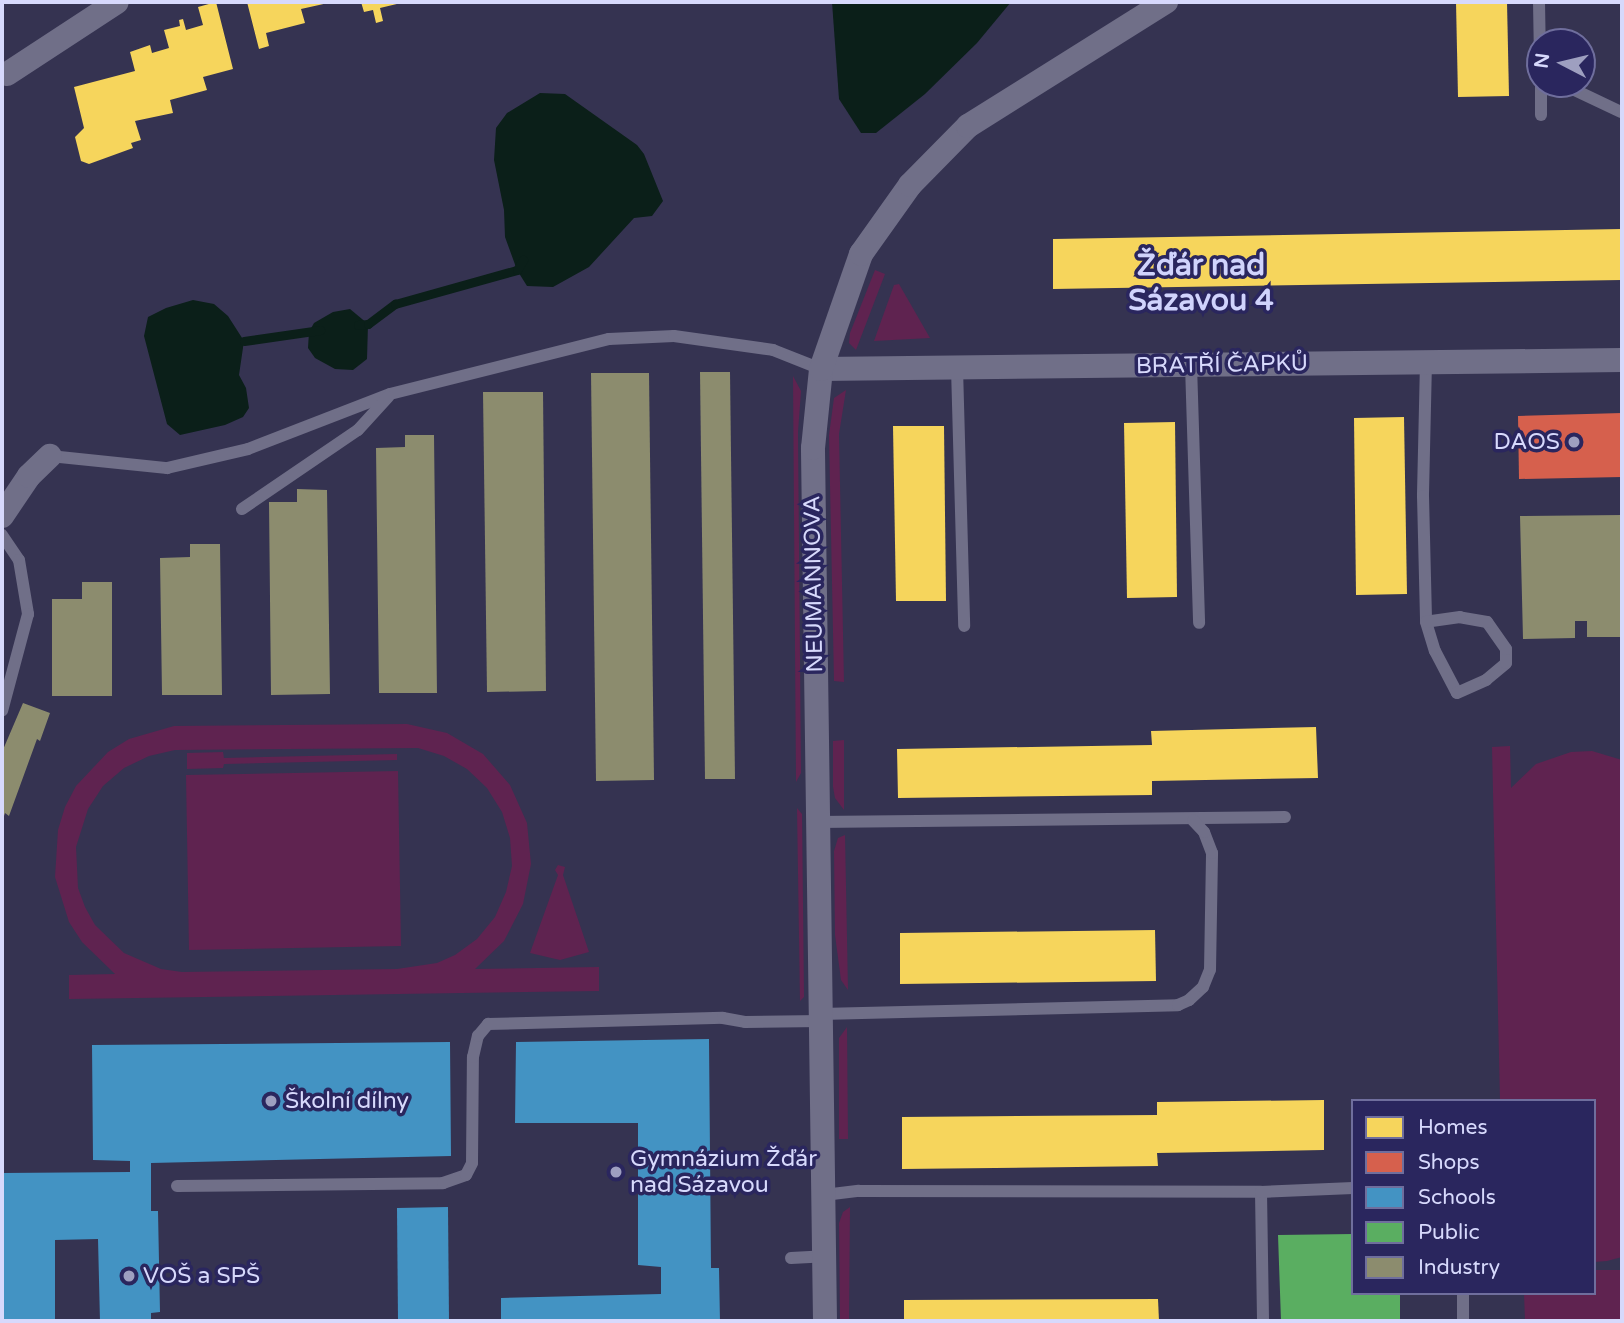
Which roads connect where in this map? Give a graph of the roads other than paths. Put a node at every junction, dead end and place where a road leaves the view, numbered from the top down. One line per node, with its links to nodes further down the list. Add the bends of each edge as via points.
1 (117, 2): 5 (street)
2 (1166, 2): 14 (street, NEUMANNOVA, via 968,126 910,185 861,254)
3 (1539, 2): 4 (lane)
4 (1539, 28)
5 (7, 74)
6 (1541, 98): 9 (lane)
7 (1592, 98): 8 (lane)
8 (1621, 112)
9 (1541, 115)
10 (1622, 360): 11 (street, BRATŘÍ ČAPKŮ)
11 (1426, 362): 12 (street, BRATŘÍ ČAPKŮ); 20 (lane)
12 (1191, 365): 13 (street, BRATŘÍ ČAPKŮ); 21 (lane)
13 (957, 368): 14 (street, BRATŘÍ ČAPKŮ); 22 (lane)
14 (821, 369): 15 (lane, via 773,350 674,336 609,339); 26 (street, NEUMANNOVA, via 813,448)
15 (390, 394): 16 (lane, via 248,449 167,468); 17 (lane, via 348,438)
16 (50, 456): 18 (street, via 29,476)
17 (242, 509)
18 (2, 516)
19 (2, 535): 23 (lane, via 19,560 28,614)
20 (1426, 622): 20 (lane, via 1457,693 1486,680 1506,663 1506,649 1486,622 1460,617)
21 (1199, 623)
22 (964, 626)
23 (2, 711)
24 (1285, 817): 25 (lane)
25 (1193, 820): 26 (lane); 27 (lane, via 1204,832 1212,853 1210,970 1203,988 1189,1000 1164,1006)
26 (817, 822): 27 (street, NEUMANNOVA)
27 (821, 1017): 28 (lane, via 488,1024 478,1036 473,1057 472,1163 466,1175 443,1183); 31 (street, NEUMANNOVA)
28 (177, 1186)
29 (1351, 1188): 30 (lane)
30 (1261, 1192): 31 (lane, via 859,1191); 36 (lane)
31 (824, 1195): 32 (street, NEUMANNOVA)
32 (824, 1256): 33 (lane); 35 (street, NEUMANNOVA)
33 (791, 1258)
34 (1463, 1295): 37 (lane)
35 (825, 1321)
36 (1263, 1321)
37 (1463, 1321)

